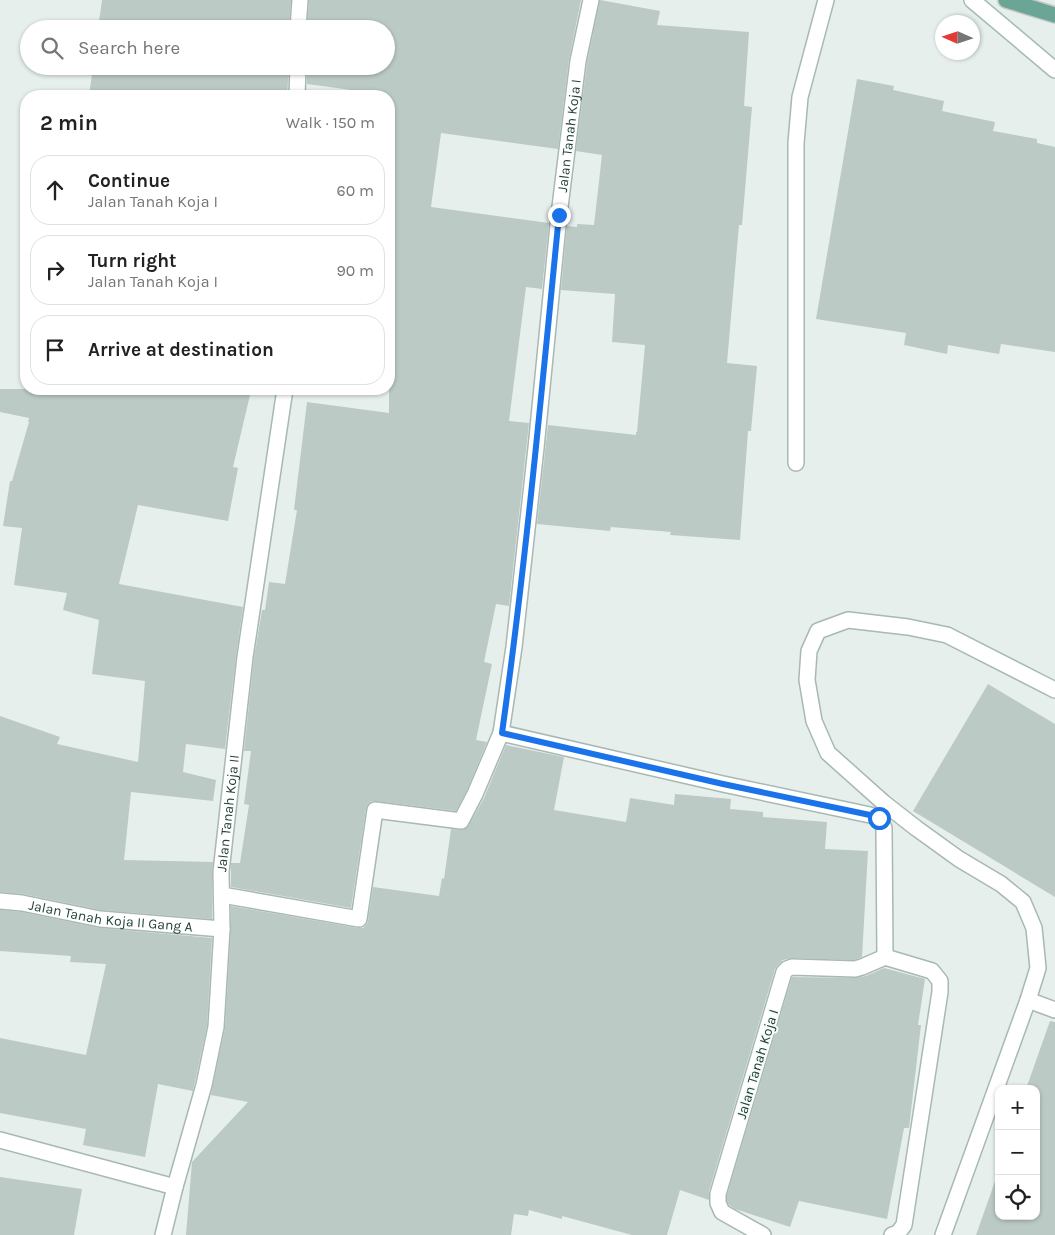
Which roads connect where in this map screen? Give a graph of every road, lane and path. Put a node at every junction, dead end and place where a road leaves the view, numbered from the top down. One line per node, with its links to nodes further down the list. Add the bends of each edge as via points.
1 (300, 0): 7 (street)
2 (591, 0): 14 (street, Jalan Tanah Koja I, via 578,60 560,205 537,439)
3 (826, 0): 12 (street, via 797,119)
4 (972, 0): 8 (street)
5 (1006, 0): 6 (main road)
6 (1055, 15)
7 (299, 20)
8 (1055, 70)
9 (298, 75): 10 (street)
10 (297, 90)
11 (284, 395): 15 (street, Jalan Tanah Koja II, via 245,657 221,872)
12 (796, 463)
13 (1055, 690): 19 (street, via 946,635 908,626 848,620 818,630 809,652 807,680 814,721 828,753 916,828 1024,902 1034,928 1038,968)
14 (502, 733): 15 (street, Jalan Tanah Koja I, via 461,821 375,810 359,919); 18 (street, via 879,818 884,828)
15 (222, 895): 17 (street, Jalan Tanah Koja II)
16 (0, 901): 17 (street, Jalan Tanah Koja II Gang A, via 100,919)
17 (222, 928): 22 (street, Jalan Tanah Koja II, via 216,1027 204,1085)
18 (885, 956): 24 (street, Jalan Tanah Koja I, via 855,969 792,967 784,972 718,1194 722,1212); 25 (street, via 932,971 940,981 904,1224 898,1233)
19 (1028, 1000): 20 (street); 26 (street)
20 (1055, 1010)
21 (0, 1140): 22 (street)
22 (175, 1187): 23 (street, Jalan Tanah Koja II)
23 (163, 1235)
24 (763, 1235)
25 (892, 1235)
26 (943, 1235)

